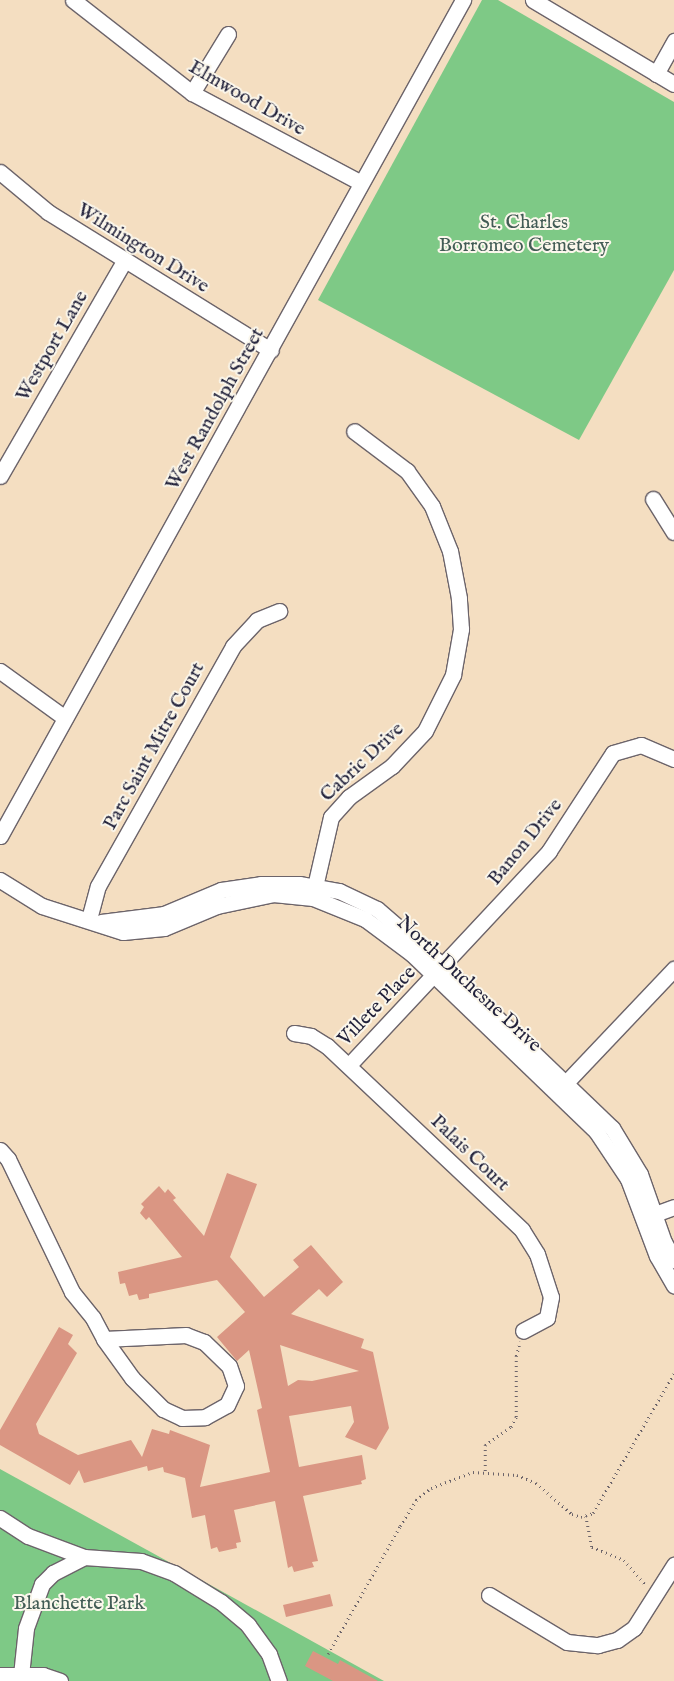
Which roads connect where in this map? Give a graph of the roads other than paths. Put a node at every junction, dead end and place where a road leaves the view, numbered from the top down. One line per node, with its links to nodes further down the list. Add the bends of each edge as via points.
1 (73, 0): 8 (street, Elmwood Drive)
2 (463, 0): 10 (street, West Randolph Street)
3 (533, 0): 6 (street)
4 (228, 34): 8 (street)
5 (674, 41): 6 (street)
6 (656, 74): 7 (street)
7 (674, 84)
8 (192, 93): 10 (street, Elmwood Drive)
9 (0, 172): 11 (street, Wilmington Drive, via 48,212)
10 (361, 183): 12 (street, West Randolph Street)
11 (124, 261): 12 (street, Wilmington Drive); 14 (street, Westport Lane)
12 (271, 350): 19 (street, West Randolph Street)
13 (354, 431): 23 (street, Cabric Drive, via 407,471 432,506 450,551 460,598 461,630 452,676 433,718 392,766 349,797 331,817)
14 (0, 476)
15 (653, 499): 16 (street)
16 (674, 532)
17 (279, 611): 24 (street, Parc Saint Mitre Court, via 256,620 233,646 98,886)
18 (0, 671): 19 (street)
19 (65, 718): 21 (street, West Randolph Street)
20 (674, 759): 26 (street, Banon Drive, via 641,745 613,753 549,851)
21 (0, 836)
22 (0, 880): 24 (street, North Duchesne Drive, via 42,906)
23 (313, 892): 24 (street, North Duchesne Drive, via 254,897 217,906 180,923 150,930 123,932); 26 (street, North Duchesne Drive, via 380,929)
24 (95, 921)
25 (674, 969): 29 (street)
26 (439, 971): 28 (street, Villete Place); 29 (street, North Duchesne Drive)
27 (294, 1033): 28 (street, Palais Court, via 311,1036)
28 (349, 1065): 35 (street, Palais Court, via 532,1243 545,1273 550,1311 547,1318 534,1328)
29 (561, 1088): 32 (street, North Duchesne Drive, via 619,1162)
30 (0, 1150): 36 (street, via 8,1159 72,1292 93,1318)
31 (674, 1207): 32 (street)
32 (648, 1216): 33 (street, North Duchesne Drive); 34 (street, North Duchesne Drive, via 657,1256)
33 (674, 1260)
34 (674, 1284)
35 (523, 1331)
36 (104, 1339): 36 (street, via 132,1378 163,1409 182,1418 205,1417 227,1405 236,1386 229,1366 204,1342 186,1335)
37 (0, 1518): 38 (street, via 28,1536)
38 (84, 1557): 42 (street, via 53,1573 42,1584 26,1628); 44 (street, via 141,1561 174,1573 221,1602 248,1624 269,1654)
39 (674, 1565): 40 (street, via 641,1620 608,1644 588,1646 567,1642)
40 (489, 1595)
41 (0, 1675): 42 (street)
42 (21, 1675): 43 (street, via 43,1675)
43 (60, 1681)
44 (279, 1681)

